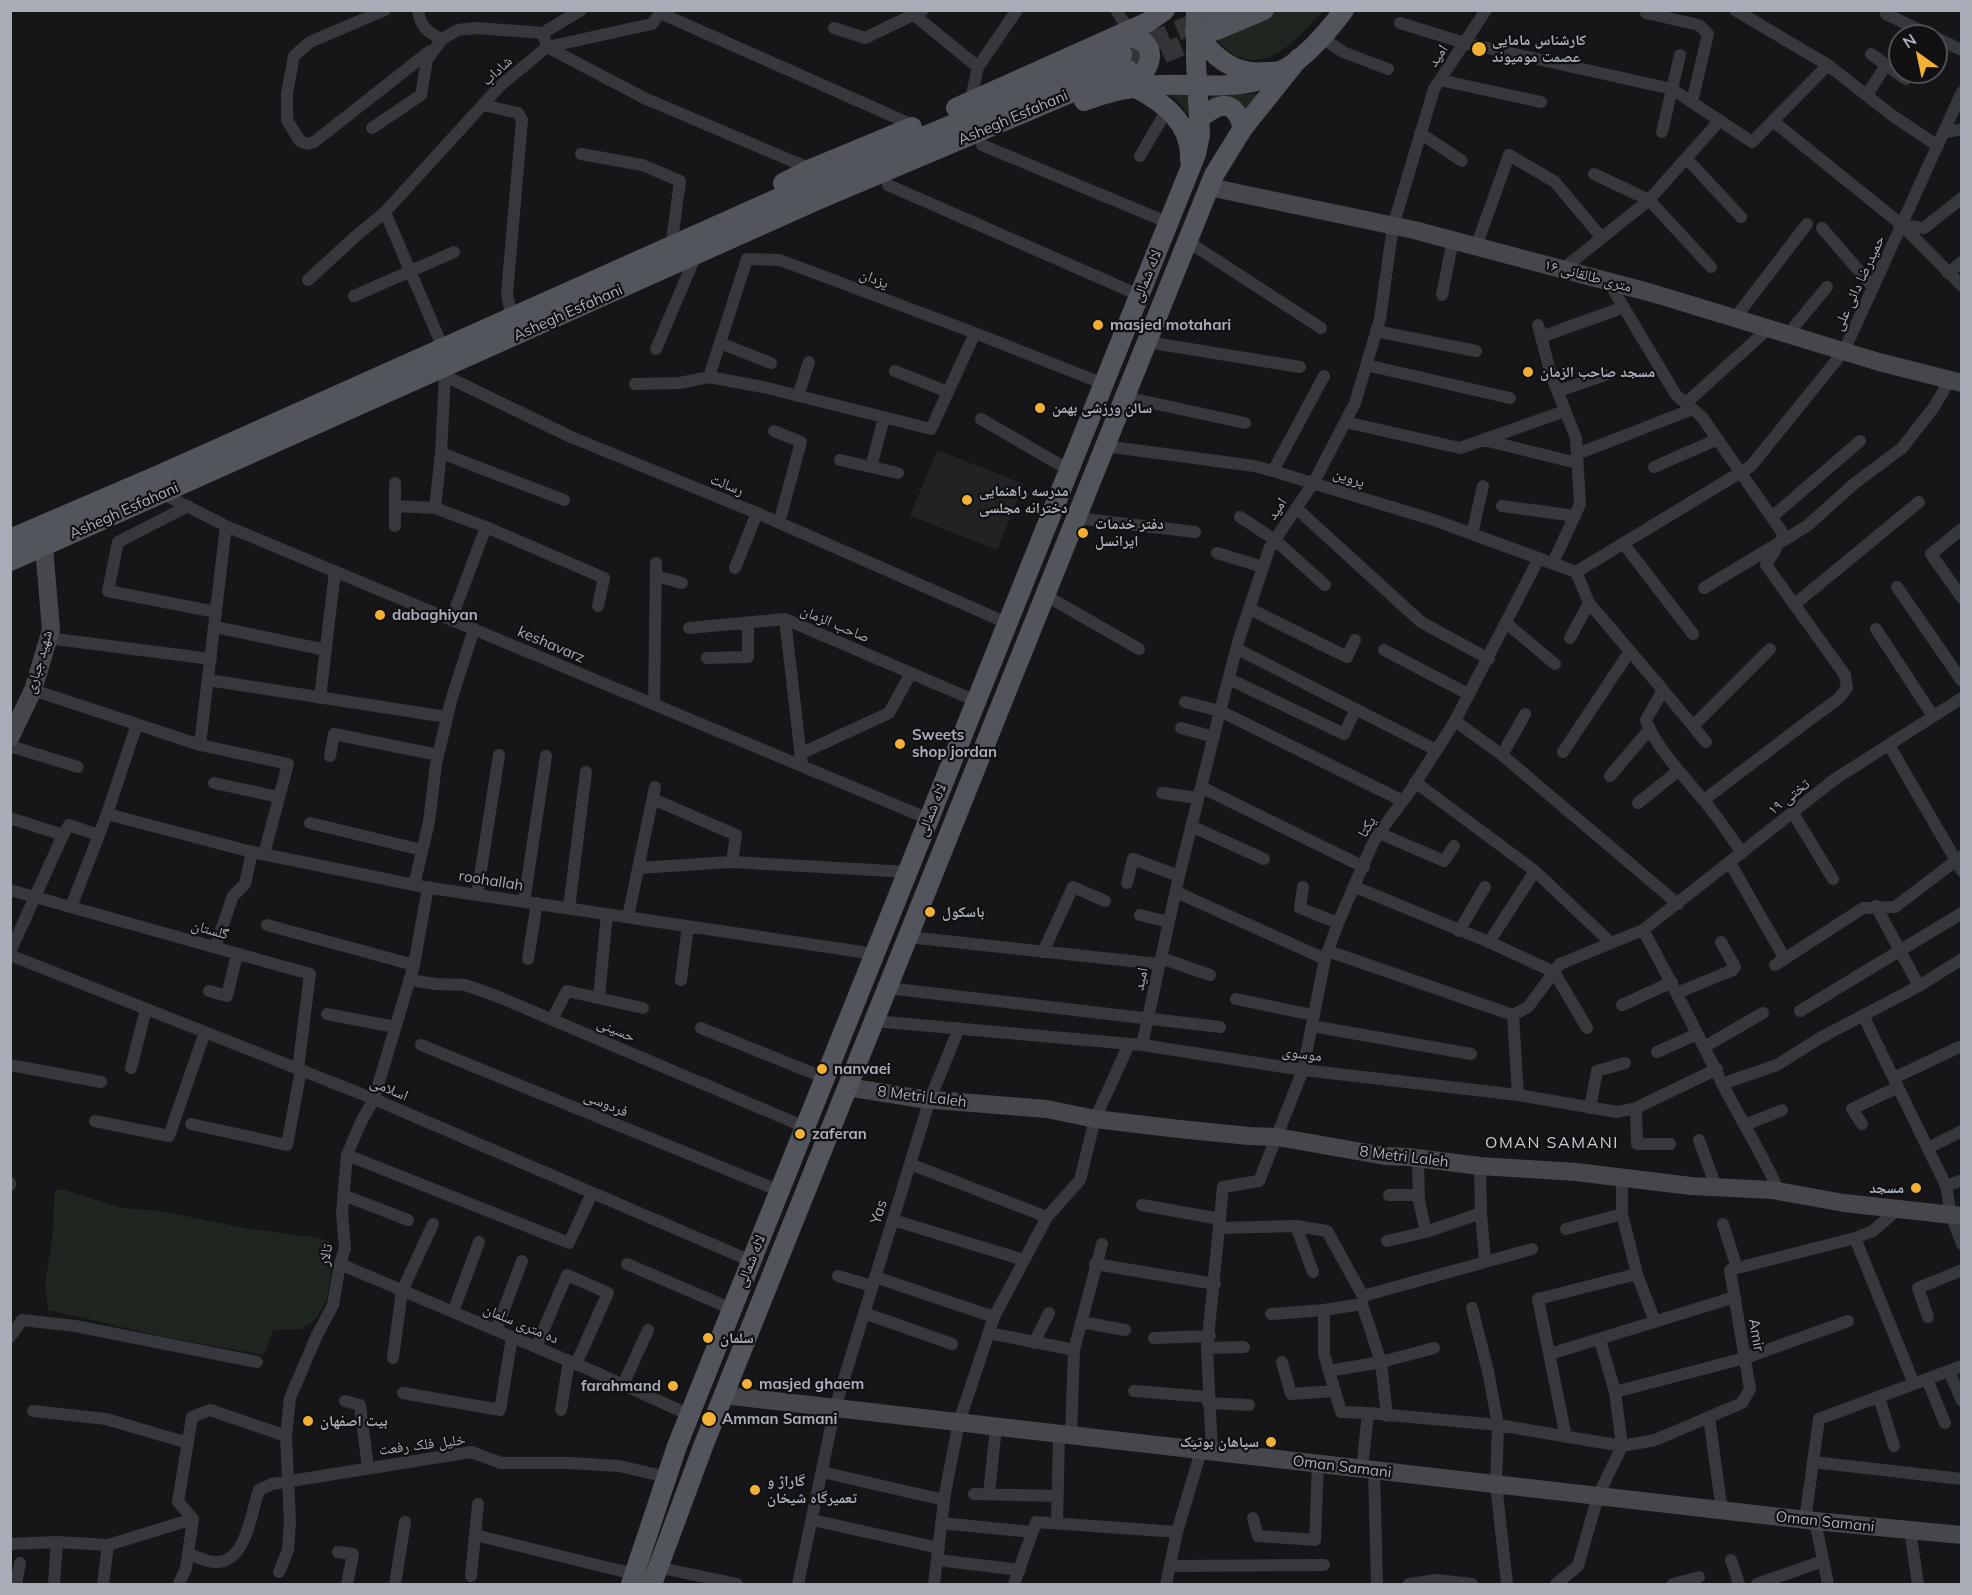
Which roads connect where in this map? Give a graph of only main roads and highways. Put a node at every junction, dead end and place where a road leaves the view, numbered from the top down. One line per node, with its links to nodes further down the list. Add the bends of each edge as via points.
1 (1166, 10): 5 (main road)
2 (1264, 10): 4 (main road)
3 (1344, 10): 6 (main road)
4 (1209, 20): 7 (main road, via 1204,45 1219,58 1256,74); 9 (main road, لاله شمالی)
5 (1105, 41): 8 (main road, via 1130,38 1146,45 1150,65 1138,81); 13 (main road, via 811,169 672,240)
6 (1299, 58): 7 (main road); 11 (main road, لاله شمالی)
7 (1280, 71): 9 (main road, via 1250,84)
8 (1127, 74): 9 (main road); 12 (main road, via 1168,108 1185,131 1191,150); 13 (main road, Ashegh Esfahani, via 817,181); 13 (main road, via 1102,94 888,184 693,262)
9 (1197, 85): 10 (main road, لاله شمالی)
10 (1199, 119): 11 (main road, via 1210,110 1231,107 1239,114); 12 (main road, لاله شمالی, via 1200,135)
11 (1243, 128): 16 (main road, لاله شمالی, via 1214,175)
12 (1190, 170): 14 (main road, لاله شمالی)
13 (597, 290): 15 (main road, Ashegh Esfahani, via 512,318); 17 (main road, Ashegh Esfahani, via 441,374)
14 (1044, 534): 16 (main road); 18 (main road, لاله شمالی)
15 (10, 539)
16 (1066, 543): 19 (main road, لاله شمالی)
17 (10, 561)
18 (792, 1160): 19 (main road, via 787,1182 792,1190); 20 (main road, لاله شمالی)
19 (809, 1182): 21 (main road, لاله شمالی)
20 (768, 1219): 21 (main road, via 787,1214); 22 (main road, لاله شمالی, via 690,1415)
21 (785, 1241): 23 (main road, لاله شمالی)
22 (632, 1579)
23 (652, 1584)

